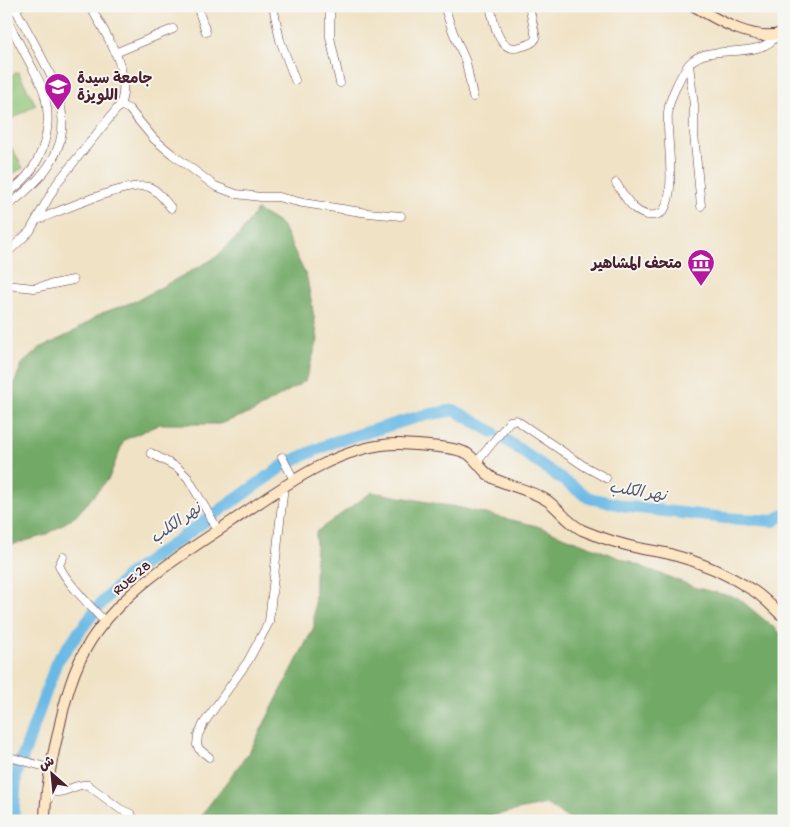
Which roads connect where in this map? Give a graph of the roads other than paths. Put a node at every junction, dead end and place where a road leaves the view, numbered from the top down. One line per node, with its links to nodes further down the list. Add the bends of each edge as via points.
1 (90, 6): 15 (street)
2 (197, 6): 13 (street)
3 (273, 6): 17 (street, via 280,40)
4 (330, 6): 18 (street, via 330,38)
5 (444, 6): 19 (street, via 466,62)
6 (490, 6): 7 (street, via 501,42 514,49 531,44 536,38)
7 (529, 6)
8 (694, 6): 14 (street, via 745,32)
9 (18, 8): 10 (street); 22 (street, via 58,94)
10 (6, 10)
11 (6, 18): 21 (street, via 44,92)
12 (173, 29): 15 (street)
13 (206, 32)
14 (781, 33): 16 (street, via 765,46 700,57)
15 (115, 53): 20 (street, via 124,95)
16 (689, 64): 23 (street, via 668,110 670,194 664,210 650,216 632,208); 25 (street)
17 (295, 80)
18 (340, 83)
19 (473, 96)
20 (120, 106): 28 (street, via 129,109 154,139 215,186 236,194 278,196 303,203); 29 (street, via 57,183)
21 (48, 124): 22 (street, via 52,130); 24 (street, via 36,164)
22 (63, 129): 26 (street, via 55,157 23,194)
23 (616, 183)
24 (6, 194)
25 (701, 206)
26 (6, 207)
27 (171, 208): 29 (street, via 149,187 137,187 105,194)
28 (401, 216)
29 (37, 220): 30 (street)
30 (6, 254)
31 (72, 280): 32 (street, via 34,288)
32 (6, 286)
33 (151, 453): 39 (street, via 178,468 188,478)
34 (282, 457): 37 (street)
35 (476, 462): 36 (street, via 510,421 516,420); 37 (street, RUE 28, via 466,453 452,448 390,445 339,458); 41 (street, RUE 28, via 492,478 544,499 581,529 704,564 756,592)
36 (606, 478)
37 (293, 479): 38 (street, RUE 28)
38 (284, 485): 39 (street, RUE 28); 44 (street, via 269,622 198,735 197,745)
39 (218, 530): 42 (street, RUE 28, via 150,580)
40 (62, 557): 42 (street, via 61,570)
41 (784, 615)
42 (103, 620): 45 (street, RUE 28, via 73,677)
43 (9, 757): 45 (street)
44 (209, 757)
45 (45, 766): 46 (street, RUE 28)
46 (46, 790): 47 (street, RUE 28); 48 (street, via 58,792 88,785 131,814)
47 (44, 821)
48 (134, 821)

